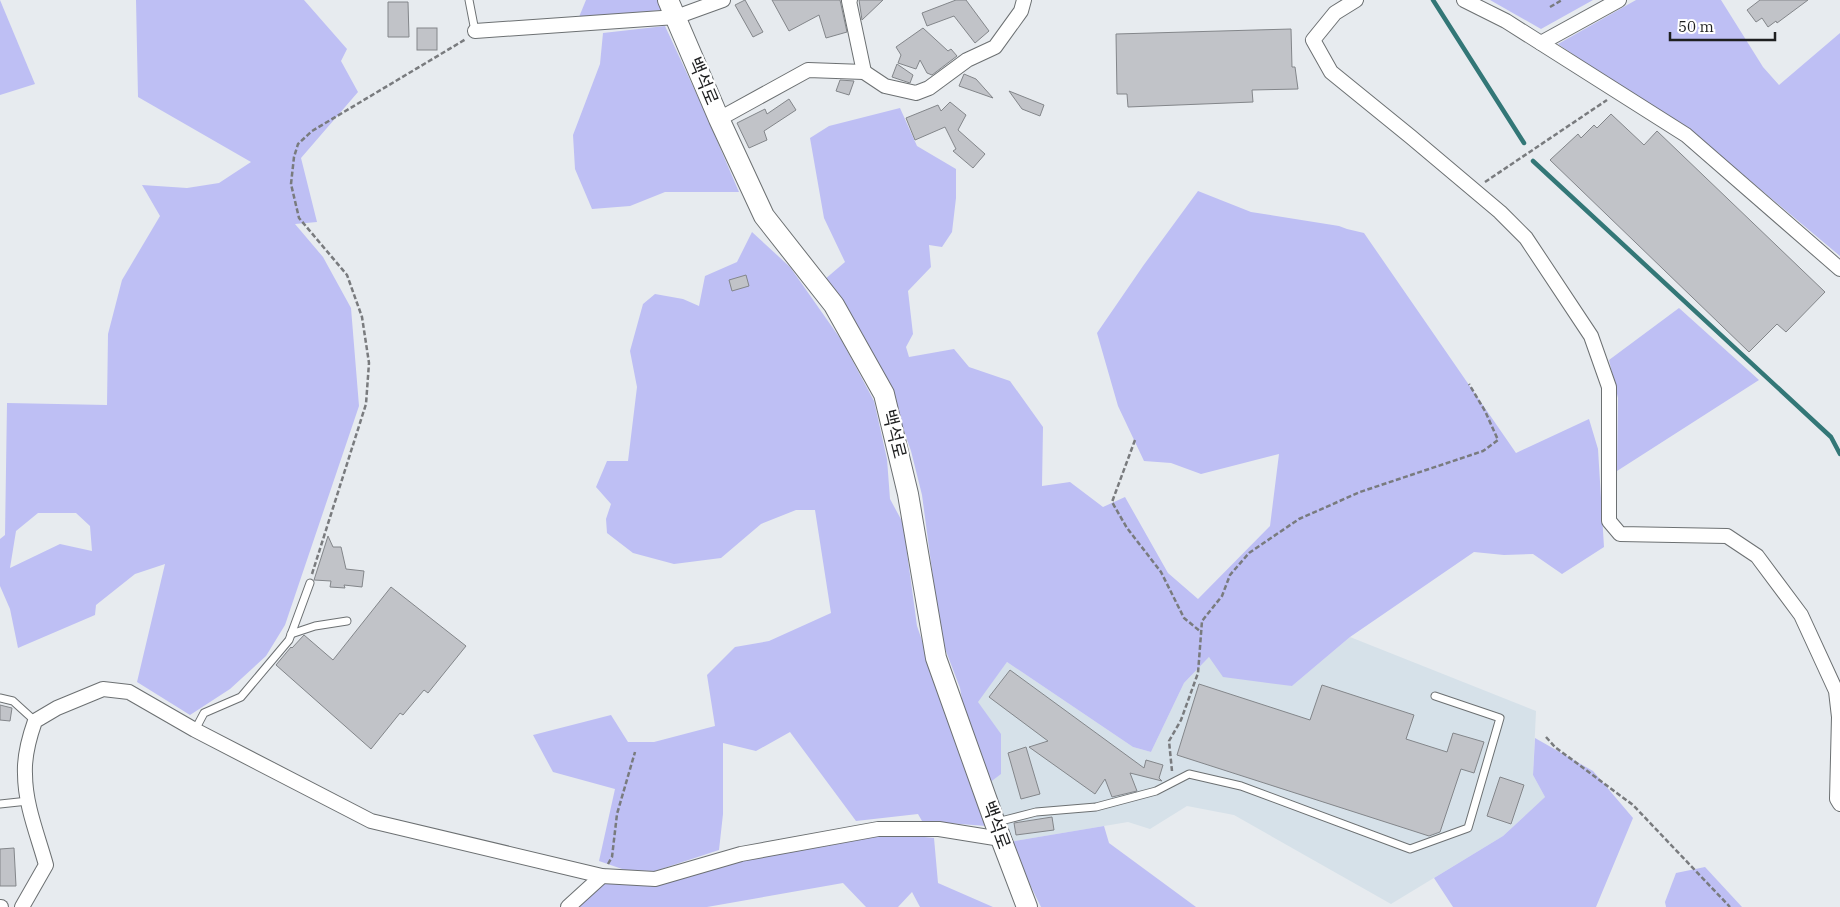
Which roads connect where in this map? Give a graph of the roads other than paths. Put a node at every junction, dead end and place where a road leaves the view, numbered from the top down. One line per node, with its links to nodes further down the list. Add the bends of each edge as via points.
1 (469, 0): 9 (lane)
2 (723, 0): 8 (street)
3 (850, 0): 11 (street)
4 (1024, 0): 11 (street, via 1021,11 995,47 967,60 929,88 916,93 885,86)
5 (1356, 0): 23 (street, via 1336,12 1313,40 1331,72 1500,212 1526,238 1591,336 1609,387 1609,521 1620,534 1727,536 1757,556 1801,616 1836,691 1839,717 1837,799)
6 (1464, 0): 10 (street)
7 (1619, 0): 10 (street)
8 (672, 8): 9 (street); 12 (street, 백석로)
9 (475, 31)
10 (1541, 43): 13 (street, via 1686,135)
11 (864, 72): 12 (street, via 808,70)
12 (719, 119): 24 (street, 백석로, via 764,216 834,305 884,394 908,494 936,658)
13 (1840, 269)
14 (310, 583): 16 (lane)
15 (347, 621): 16 (lane)
16 (291, 634): 20 (lane, via 241,696 204,713)
17 (1435, 696): 24 (lane, via 1500,718 1468,828 1410,849 1241,786 1190,774 1156,791 1096,807 1036,812)
18 (0, 698): 19 (lane, via 13,701)
19 (35, 721): 20 (street, via 103,689 130,692); 21 (street, via 28,742 24,774)
20 (195, 730): 25 (street, via 371,821)
21 (28, 801): 22 (lane); 26 (street, via 46,865)
22 (0, 804)
23 (1840, 804)
24 (998, 831): 25 (street, via 878,829 741,854 655,879); 28 (street, 백석로)
25 (602, 876): 27 (street)
26 (22, 907)
27 (568, 907)
28 (1028, 907)

